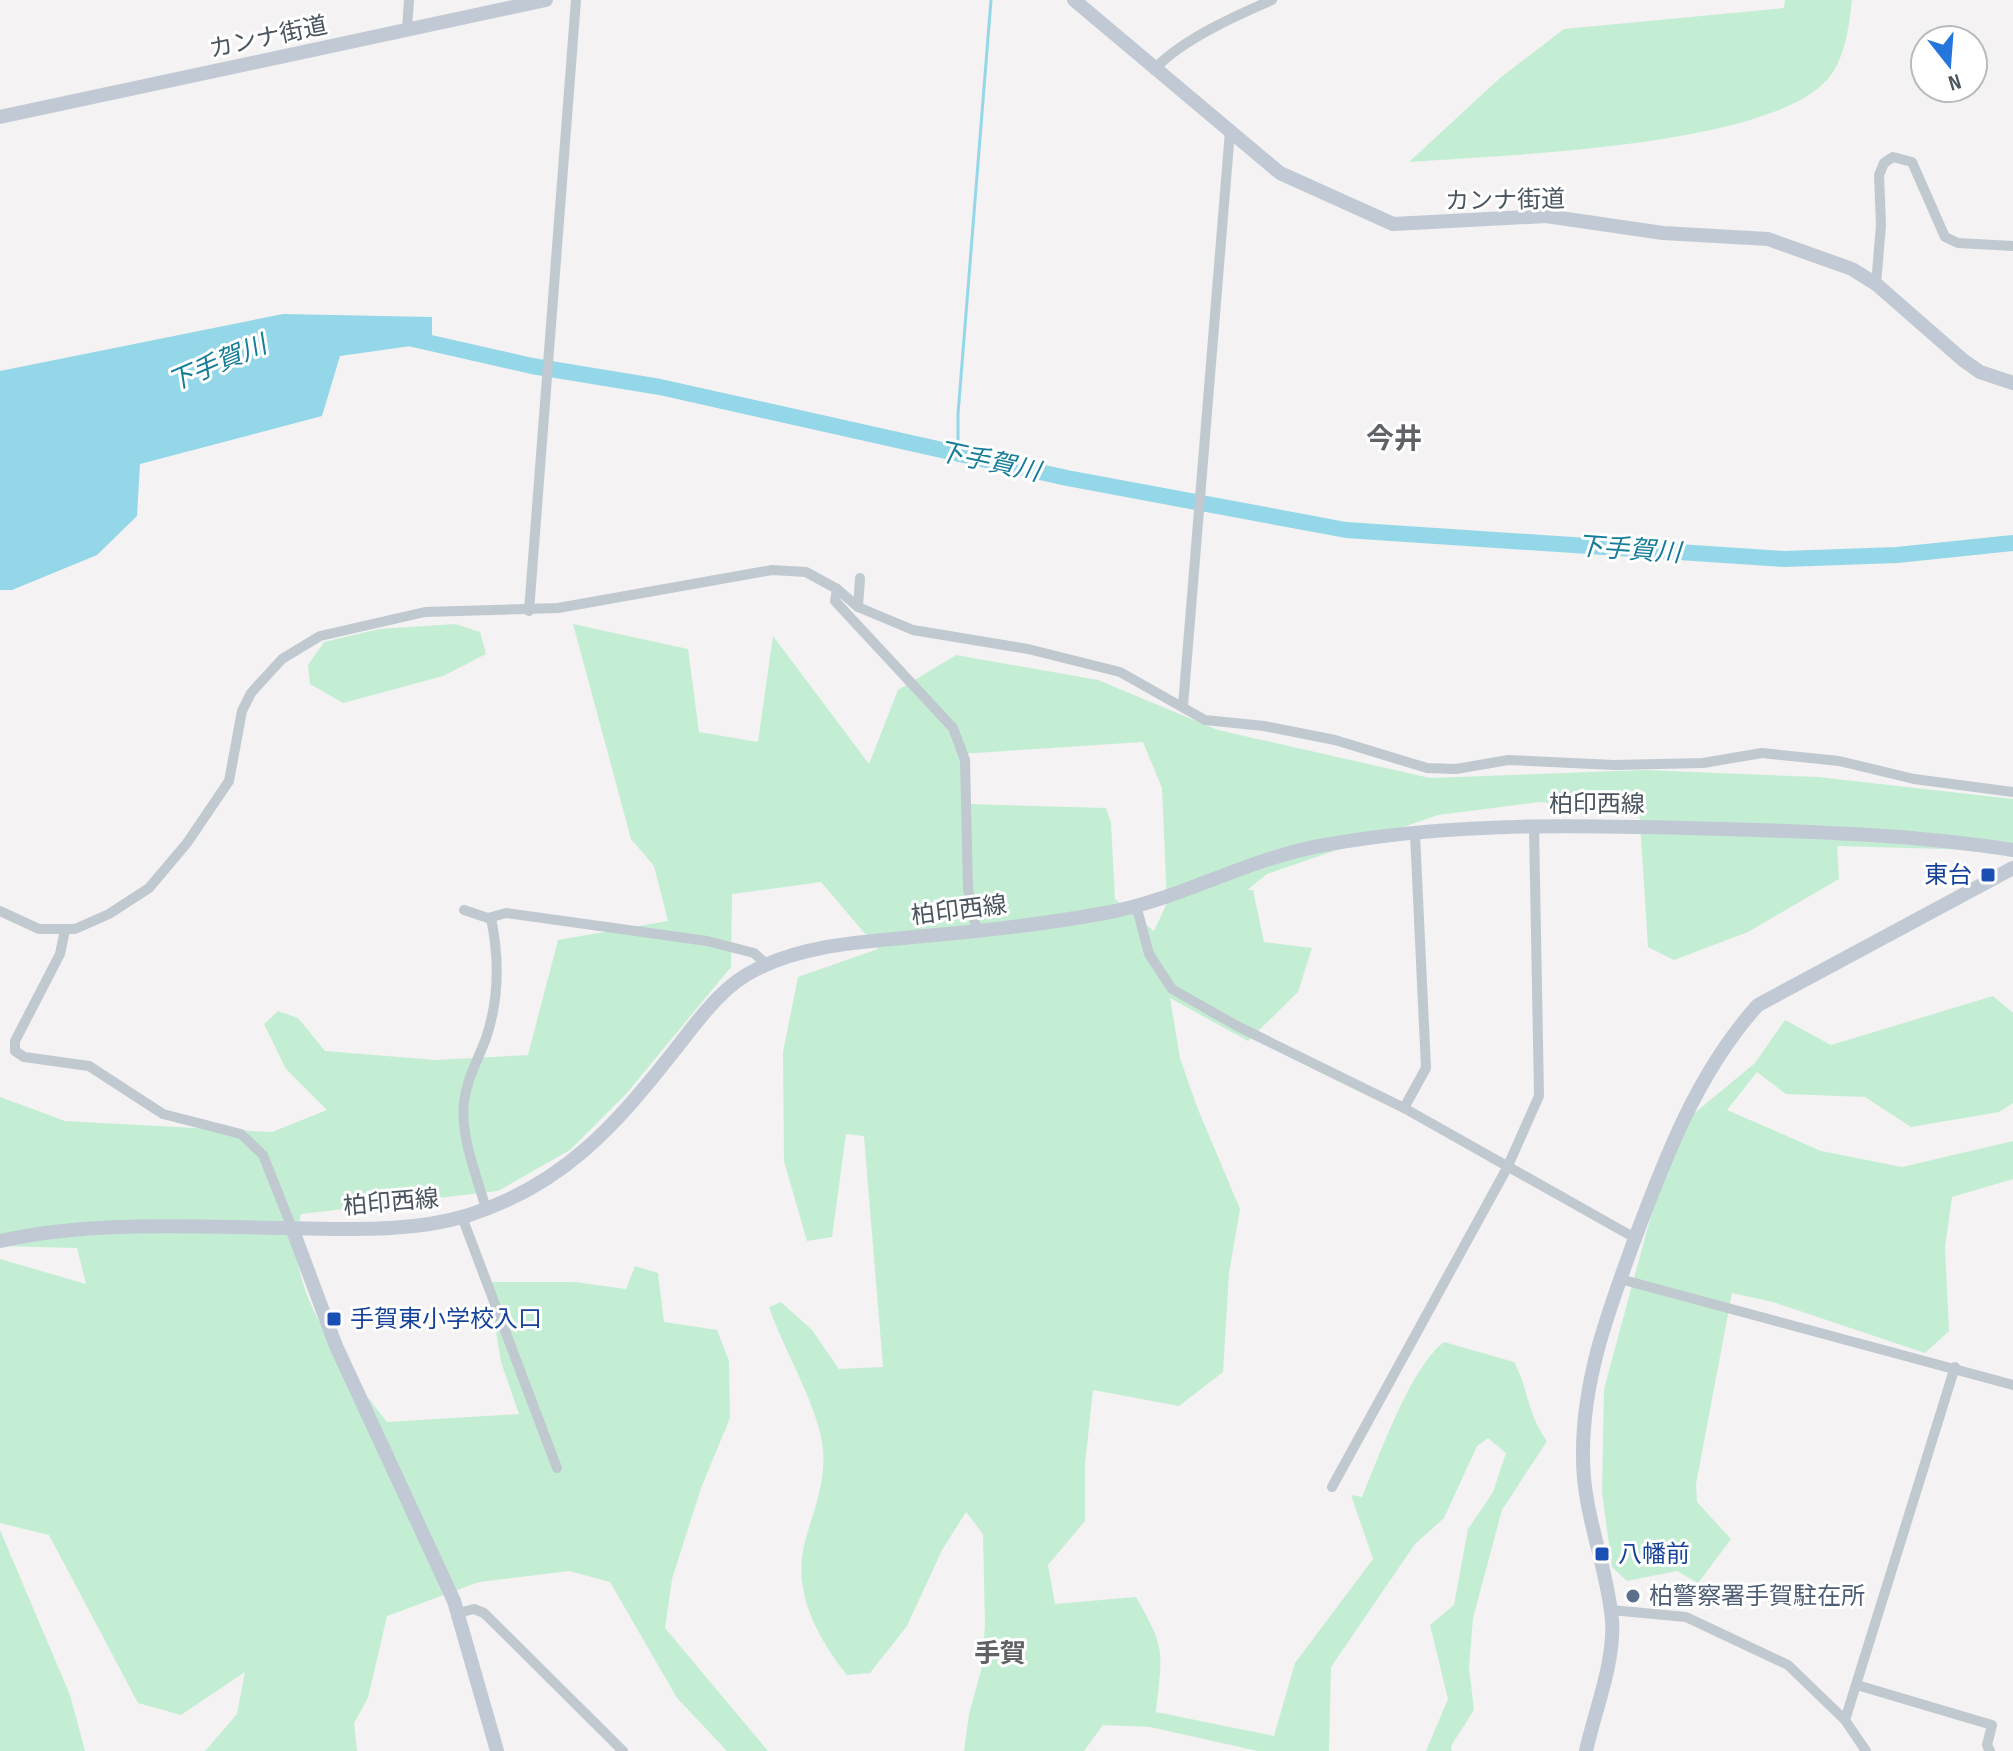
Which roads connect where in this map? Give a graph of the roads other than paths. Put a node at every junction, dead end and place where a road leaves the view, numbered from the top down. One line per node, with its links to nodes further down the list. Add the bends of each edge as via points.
1 (409, 0): 6 (street)
2 (546, 0): 6 (street, カンナ街道)
3 (576, 0): 16 (street)
4 (1074, 0): 7 (street, カンナ街道)
5 (1272, 0): 7 (street, via 1170,55)
6 (407, 29): 8 (street, カンナ街道)
7 (1154, 70): 9 (street, カンナ街道)
8 (0, 117)
9 (1230, 131): 11 (street, カンナ街道, via 1293,180 1393,224 1546,216 1663,233 1753,235 1824,257); 17 (street)
10 (2013, 246): 11 (street, via 1958,243 1945,237 1912,162 1893,157 1879,175)
11 (1876, 284): 12 (street, カンナ街道, via 1963,360)
12 (2013, 383)
13 (860, 578): 15 (street)
14 (837, 589): 15 (street); 16 (street, via 806,572 772,570); 28 (street, via 835,601 953,728 965,760 968,889)
15 (858, 607): 17 (street, via 913,630 1028,649 1120,672)
16 (529, 611): 27 (street, via 425,612 303,644 265,674 251,693 242,711 229,781 178,854 137,898 89,924)
17 (1183, 706): 18 (street, via 1205,720 1335,740 1427,768 1508,760 1703,763 1762,753)
18 (2013, 792)
19 (1534, 826): 20 (street, 柏印西線); 21 (street, 柏印西線, via 1856,834); 31 (street, via 1539,1096)
20 (1415, 834): 23 (street, 柏印西線, via 1286,853); 30 (street, via 1426,1068)
21 (2013, 850)
22 (2013, 868): 35 (street, via 1758,1005 1682,1121)
23 (1136, 905): 28 (street, 柏印西線); 30 (street, via 1149,954 1172,989)
24 (464, 910): 26 (street)
25 (0, 911): 27 (street, via 39,929)
26 (491, 918): 29 (street, via 506,913 707,941 754,953); 32 (street, via 497,978 486,1037 469,1074 464,1103 465,1131)
27 (65, 930): 34 (street, via 60,954 15,1041 15,1051 24,1057 89,1066 163,1114 241,1134 263,1155)
28 (977, 931): 29 (street, 柏印西線, via 838,946)
29 (766, 964): 32 (street, 柏印西線, via 741,978 705,1011 593,1146 550,1177)
30 (1404, 1108): 31 (street)
31 (1507, 1168): 35 (street); 41 (street)
32 (486, 1209): 33 (street, 柏印西線)
33 (462, 1217): 34 (street, 柏印西線, via 393,1229); 40 (street)
34 (292, 1228): 36 (street, 柏印西線, via 106,1230); 43 (street, via 336,1346)
35 (1635, 1238): 37 (street)
36 (0, 1241)
37 (1620, 1279): 38 (street); 42 (street, via 1593,1361 1583,1458 1587,1505)
38 (1955, 1367): 39 (street); 44 (street)
39 (2013, 1385)
40 (557, 1468)
41 (1332, 1487)
42 (1611, 1610): 45 (street, via 1686,1617 1788,1665); 48 (street, via 1611,1639)
43 (458, 1613): 46 (street); 47 (street, via 484,1613)
44 (1857, 1685): 45 (street); 50 (street, via 1992,1725)
45 (1845, 1720): 49 (street)
46 (497, 1751)
47 (623, 1751)
48 (1586, 1751)
49 (1866, 1751)
50 (1990, 1751)

